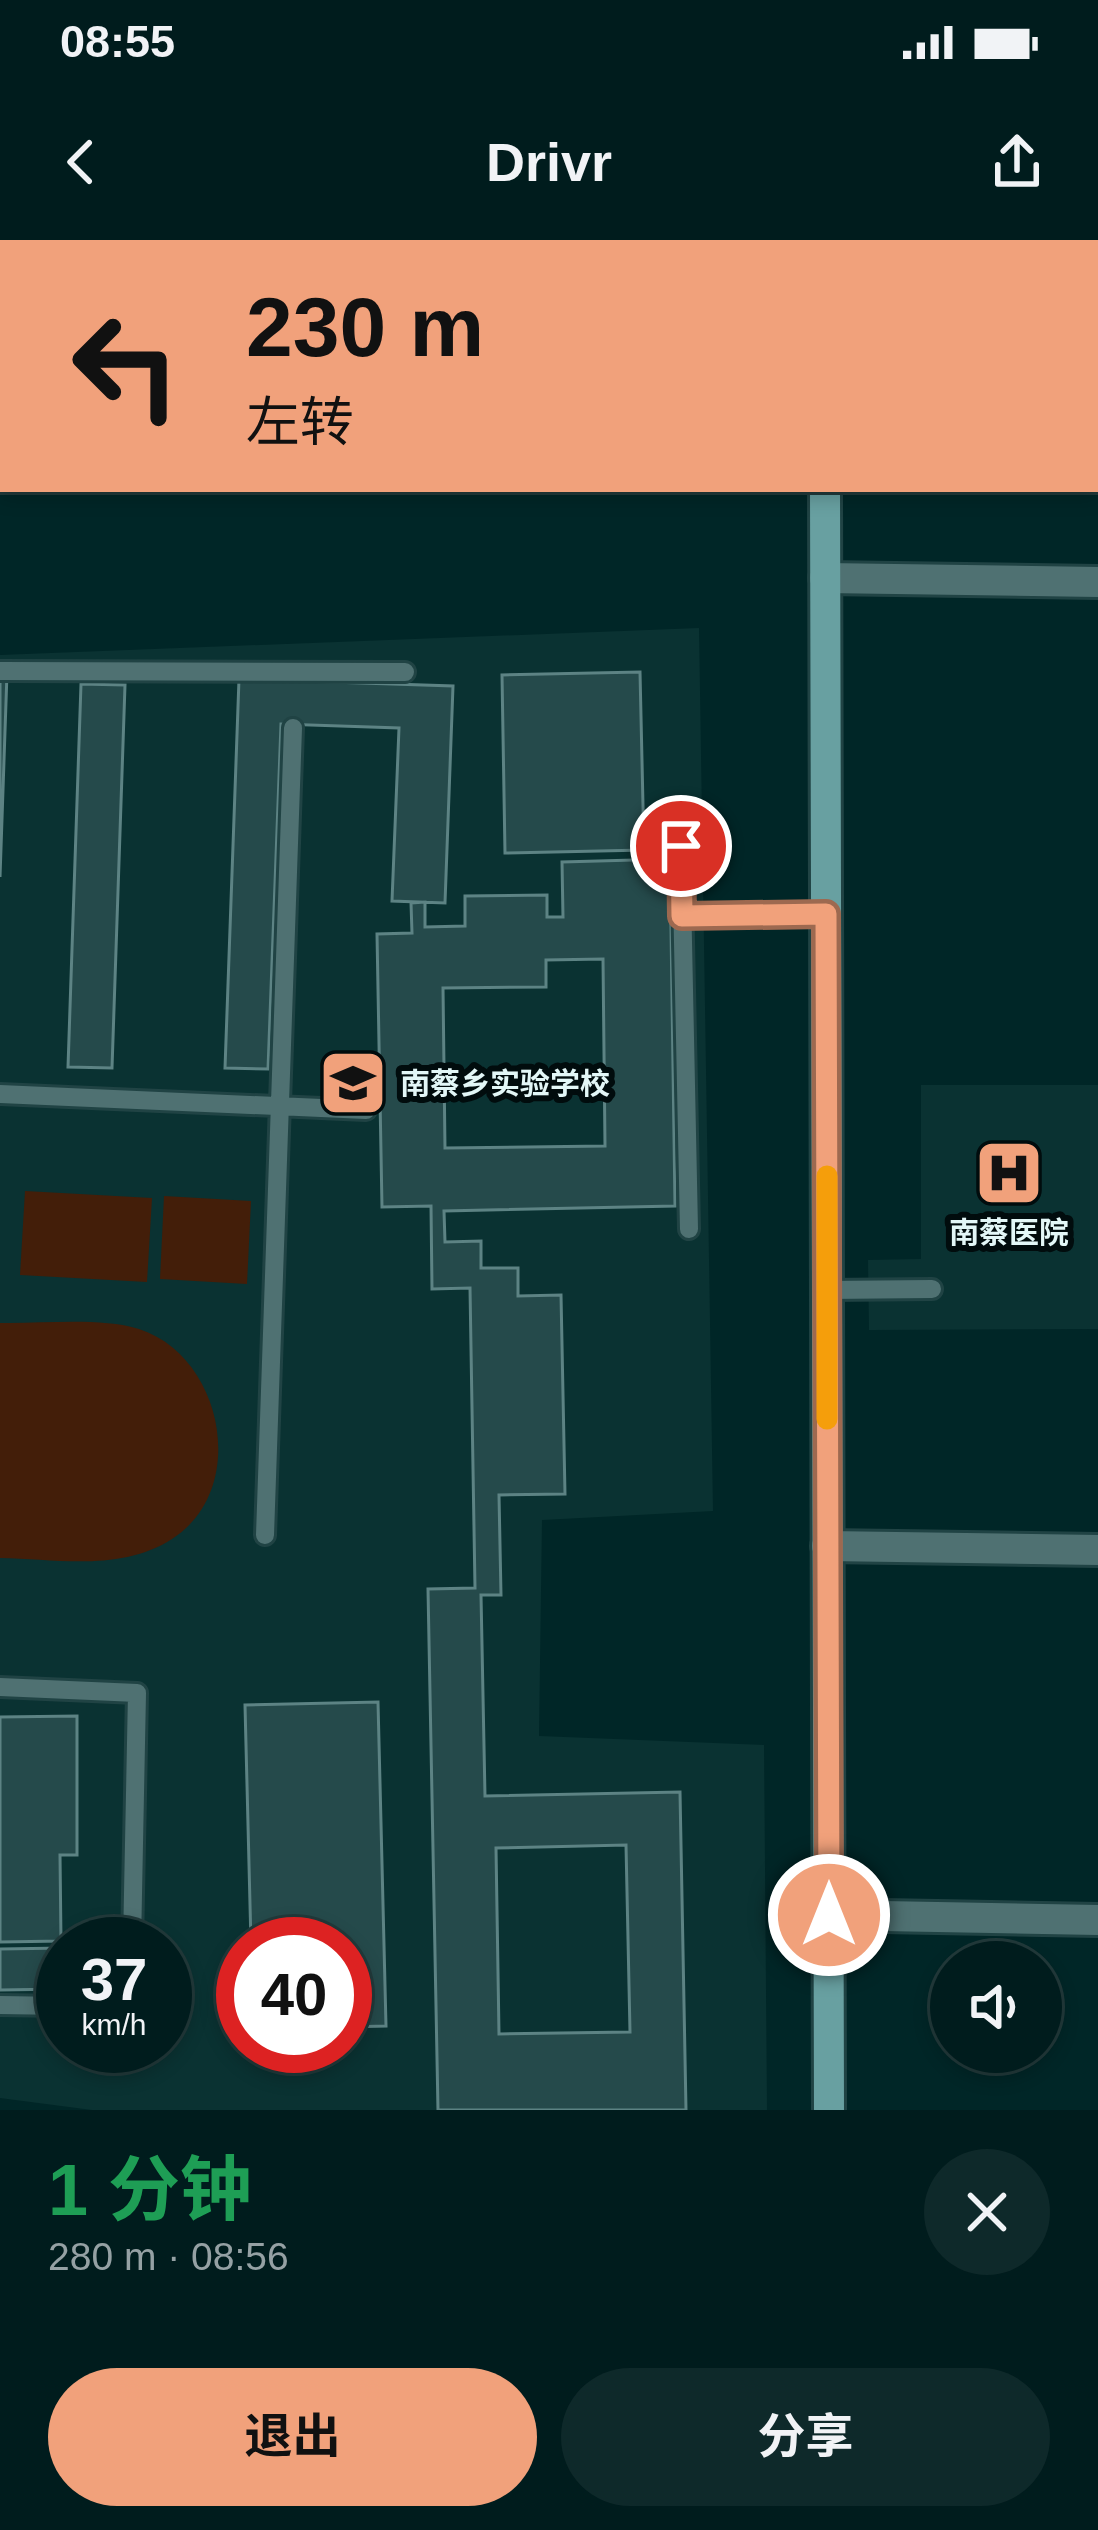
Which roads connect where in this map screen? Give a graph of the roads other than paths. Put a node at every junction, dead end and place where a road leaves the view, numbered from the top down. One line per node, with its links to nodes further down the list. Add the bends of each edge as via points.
1 (825, 492): 2 (street)
2 (825, 578): 3 (street); 8 (street)
3 (1098, 582)
4 (0, 671): 5 (lane)
5 (405, 672)
6 (293, 728): 11 (lane)
7 (681, 846): 9 (lane)
8 (826, 914): 9 (lane); 15 (street)
9 (682, 916): 13 (lane)
10 (0, 1094): 11 (lane)
11 (280, 1107): 12 (lane); 16 (lane)
12 (366, 1110)
13 (688, 1229)
14 (932, 1288): 15 (lane)
15 (827, 1290): 17 (street)
16 (265, 1535)
17 (827, 1546): 18 (street); 20 (street)
18 (1098, 1550)
19 (0, 1687): 21 (lane, via 137,1693)
20 (829, 1915): 22 (street); 25 (street)
21 (133, 1917)
22 (1098, 1920)
23 (0, 2005): 24 (lane)
24 (36, 2006)
25 (829, 2110)

